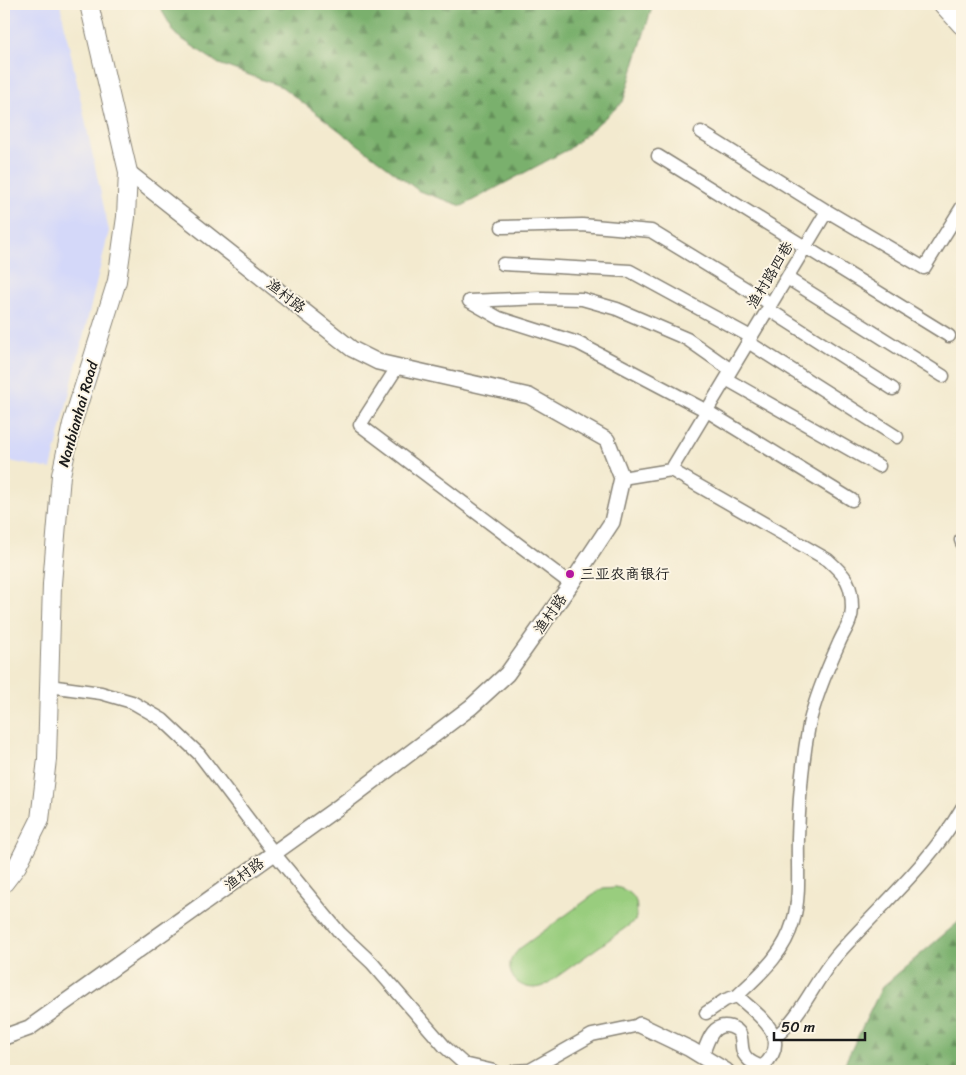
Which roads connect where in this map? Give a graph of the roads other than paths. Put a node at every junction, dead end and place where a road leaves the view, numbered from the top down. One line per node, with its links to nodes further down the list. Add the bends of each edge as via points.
1 (89, 4): 6 (main road, Nanbianhai Road)
2 (943, 4): 3 (main road)
3 (962, 25)
4 (702, 132): 8 (street)
5 (658, 156): 10 (street)
6 (128, 172): 16 (street, 渔村路, via 352,349 378,362); 27 (main road, Nanbianhai Road, via 126,217 117,281 72,424 61,475 52,584)
7 (962, 207): 8 (street, via 924,268)
8 (827, 212): 10 (street, 渔村路四巷)
9 (502, 227): 13 (street, via 582,225 650,232)
10 (806, 246): 12 (street, 渔村路四巷); 14 (street)
11 (503, 264): 15 (street, via 630,271)
12 (787, 278): 13 (street, 渔村路四巷); 18 (street)
13 (770, 306): 15 (street, 渔村路四巷); 19 (street)
14 (949, 336)
15 (750, 339): 17 (street, 渔村路四巷); 21 (street)
16 (398, 366): 24 (street, 渔村路, via 529,396 608,440); 26 (street, via 360,425)
17 (729, 374): 20 (street, 渔村路四巷); 20 (street, via 687,339 617,309 582,299 469,301 499,318 578,343); 22 (street)
18 (943, 376)
19 (893, 389)
20 (707, 411): 23 (street, 渔村路四巷); 25 (street)
21 (897, 437)
22 (879, 466)
23 (671, 470): 24 (street); 31 (street, via 828,560 845,575 850,586 850,624 839,642 810,722 802,763 797,896 793,922 770,965)
24 (622, 478): 26 (street, 渔村路, via 612,522)
25 (852, 500)
26 (571, 584): 29 (street, 渔村路, via 507,674 471,707)
27 (49, 686): 29 (street, via 101,693 132,702 163,720 199,754); 30 (main road, Nanbianhai Road, via 40,820 17,866)
28 (962, 808): 35 (street, via 927,855 835,958 797,1015)
29 (274, 853): 34 (street, 渔村路, via 29,1028); 37 (street, via 340,933 372,962 445,1047 464,1064)
30 (4, 883)
31 (737, 996): 32 (street); 35 (street, via 766,1021)
32 (706, 1013)
33 (640, 1026): 36 (street); 38 (street, via 592,1035 530,1070)
34 (4, 1036)
35 (774, 1038): 36 (street, via 776,1048 772,1058 758,1066 746,1057 739,1033 733,1027 723,1025 716,1027)
36 (702, 1057): 39 (street)
37 (494, 1071)
38 (515, 1071)
39 (726, 1071)

